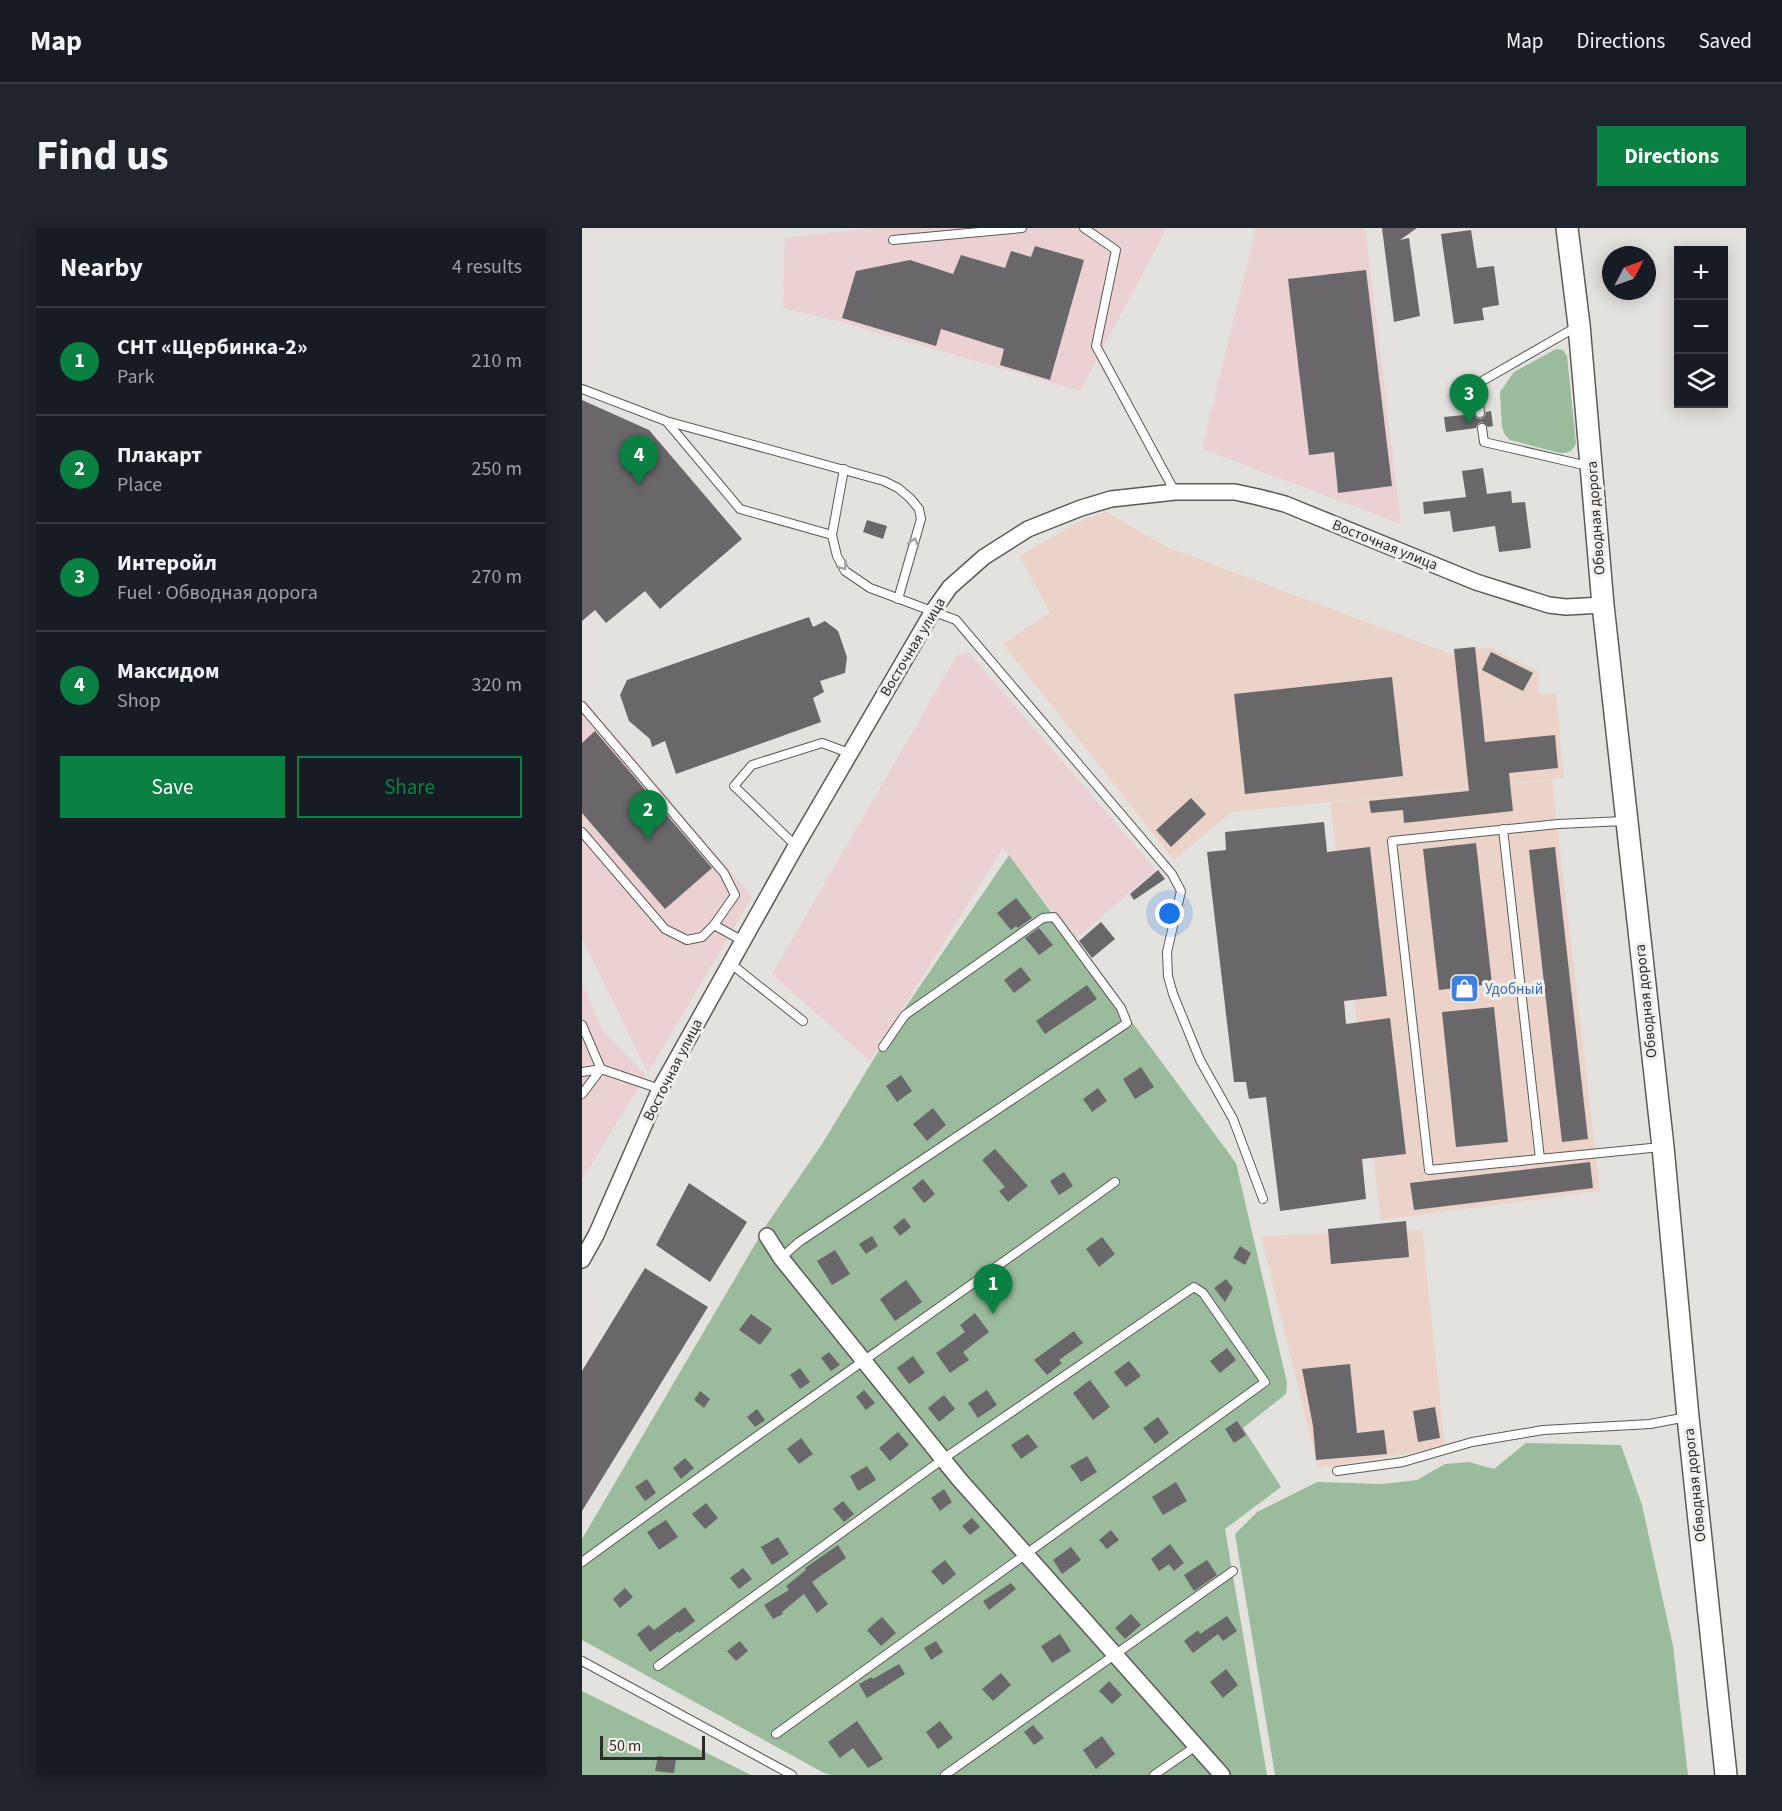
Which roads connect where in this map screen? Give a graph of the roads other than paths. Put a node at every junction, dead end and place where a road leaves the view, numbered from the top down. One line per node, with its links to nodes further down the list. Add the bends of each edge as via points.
1 (1022, 228): 4 (lane)
2 (1084, 228): 12 (lane, via 1116,250 1096,346)
3 (1567, 228): 5 (main road, Обводная дорога)
4 (893, 240)
5 (1579, 325): 7 (lane, via 1477,384); 10 (main road, Обводная дорога)
6 (582, 389): 8 (lane)
7 (1480, 413)
8 (666, 421): 11 (lane); 13 (lane, via 740,509)
9 (1482, 428): 10 (lane, via 1484,442)
10 (1593, 467): 15 (main road, Обводная дорога)
11 (844, 469): 13 (lane); 14 (lane, one-way to 11, via 921,519 919,509 898,488)
12 (1175, 492): 15 (street, Восточная улица, via 1235,492 1258,497 1476,582 1549,605); 16 (street, Восточная улица, via 1111,499 1028,529 984,557 950,587)
13 (832, 535): 14 (lane, one-way to 14, via 845,572)
14 (898, 599): 16 (lane)
15 (1603, 605): 19 (main road, Обводная дорога)
16 (933, 611): 18 (street, Восточная улица); 36 (lane, via 956,620 1172,874 1180,891 1167,952 1173,994 1200,1060 1233,1119)
17 (582, 706): 23 (lane, via 724,873 735,894)
18 (849, 753): 22 (street, Восточная улица); 22 (lane, via 822,743 752,765 734,786)
19 (1626, 821): 20 (lane); 33 (main road, Обводная дорога)
20 (1503, 829): 34 (lane); 34 (lane, via 1392,841 1429,1170)
21 (582, 832): 23 (lane, via 665,929 687,940 702,937)
22 (796, 846): 24 (street, Восточная улица)
23 (714, 926): 24 (lane)
24 (743, 941): 25 (street, Восточная улица)
25 (730, 963): 26 (lane); 31 (street, Восточная улица)
26 (803, 1021)
27 (582, 1025): 29 (lane)
28 (883, 1047): 38 (lane, via 905,1015 1043,918 1054,917 1121,1008 1127,1023 799,1242)
29 (601, 1069): 30 (lane); 31 (lane); 32 (lane)
30 (582, 1072)
31 (660, 1089): 39 (street, Восточная улица)
32 (582, 1094)
33 (1663, 1147): 34 (lane); 41 (main road, Обводная дорога)
34 (1540, 1159)
35 (1115, 1182): 40 (lane)
36 (1263, 1199)
37 (767, 1236): 38 (street)
38 (781, 1258): 40 (street)
39 (582, 1260)
40 (863, 1360): 42 (street); 45 (lane)
41 (1688, 1416): 43 (lane, via 1650,1424 1543,1430 1472,1442 1403,1462); 56 (main road, Обводная дорога)
42 (942, 1459): 44 (street); 44 (lane, via 1194,1287 1203,1293 1265,1382); 49 (lane)
43 (1337, 1471)
44 (1026, 1555): 47 (street); 50 (lane)
45 (582, 1562)
46 (1233, 1571): 47 (lane)
47 (1115, 1655): 51 (street); 53 (lane)
48 (582, 1660): 52 (lane)
49 (658, 1666)
50 (776, 1734)
51 (1196, 1746): 54 (lane); 55 (street)
52 (792, 1775)
53 (945, 1775)
54 (1154, 1775)
55 (1222, 1775)
56 (1726, 1775)

